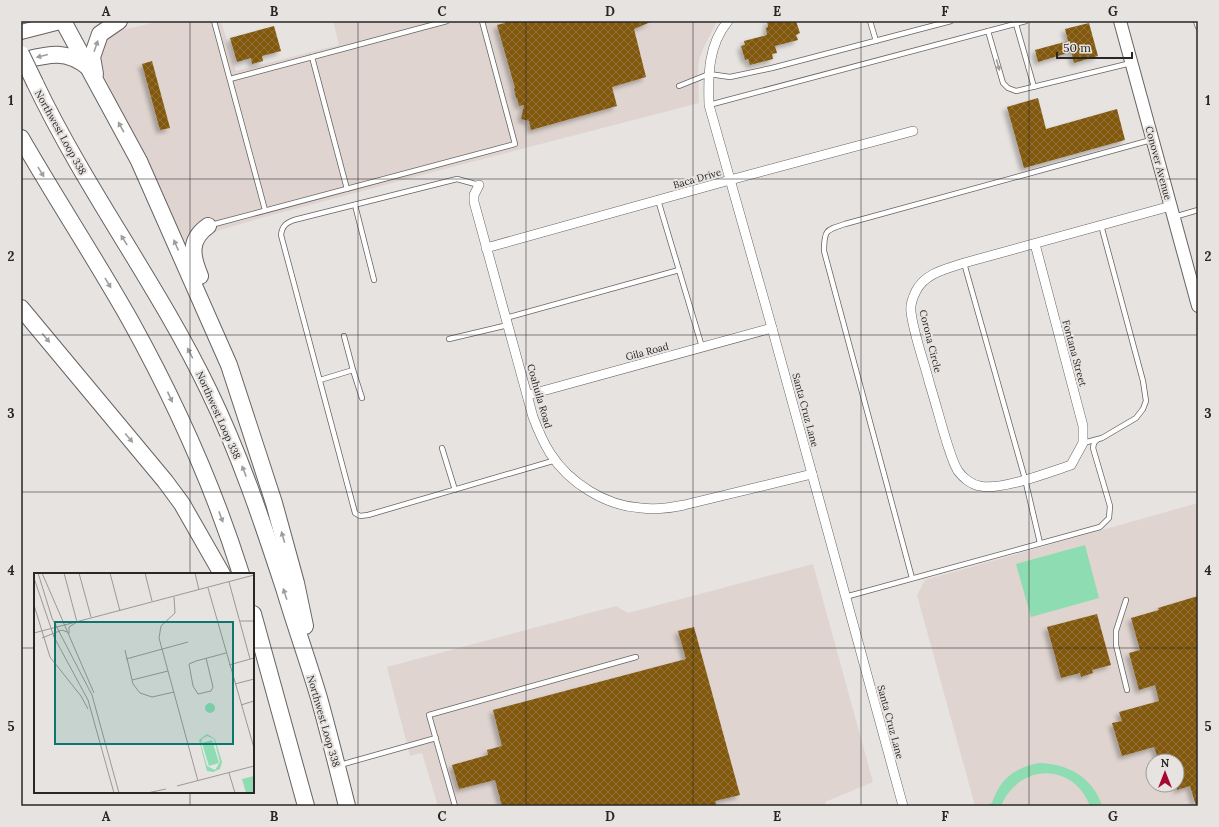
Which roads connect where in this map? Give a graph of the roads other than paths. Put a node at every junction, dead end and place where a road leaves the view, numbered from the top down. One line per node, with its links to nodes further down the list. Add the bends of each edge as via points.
1 (63, 21): 15 (main road); 21 (highway)
2 (119, 21): 24 (highway, one-way to 2, via 92,57 100,34)
3 (214, 21): 23 (lane)
4 (446, 21): 18 (lane)
5 (482, 21): 33 (lane, via 515,144)
6 (728, 21): 22 (street, Santa Cruz Lane, via 717,38)
7 (870, 21): 16 (lane)
8 (951, 21): 16 (lane)
9 (1026, 21): 12 (lane)
10 (1120, 21): 20 (street, Conover Avenue)
11 (1196, 21): 13 (lane)
12 (1016, 24): 14 (lane); 26 (lane)
13 (1198, 27)
14 (988, 31): 26 (lane, one-way to 26, via 1003,83 1016,92); 27 (lane)
15 (21, 32)
16 (876, 41): 22 (lane, via 730,77)
17 (21, 54): 76 (highway, Northwest Loop 338, one-way to 17, bridge, via 254,498 210,392 175,325 84,174)
18 (312, 57): 23 (lane); 33 (lane)
19 (21, 61): 21 (highway, one-way to 19, via 71,56 56,54)
20 (1132, 63): 26 (lane); 30 (street, Conover Avenue)
21 (88, 67): 24 (highway)
22 (709, 74): 25 (lane); 27 (street, Santa Cruz Lane)
23 (230, 79): 36 (lane)
24 (96, 81): 62 (highway, one-way to 24, via 229,365 139,162)
25 (679, 86)
26 (1034, 87)
27 (709, 105): 31 (street, Santa Cruz Lane)
28 (913, 131): 31 (street, Baca Drive)
29 (21, 138): 68 (highway, one-way to 68, via 129,318 165,386 198,457)
30 (1153, 139): 38 (street, Conover Avenue); 69 (lane, via 845,224 829,230 824,237 824,251)
31 (730, 180): 34 (street, Baca Drive); 50 (street, Santa Cruz Lane)
32 (479, 185): 35 (lane, via 457,179); 42 (street, Coahuila Road, via 474,202)
33 (347, 189): 36 (lane)
34 (658, 200): 42 (street, Baca Drive); 44 (lane)
35 (354, 205): 45 (lane); 55 (lane, via 294,220 282,228 281,235)
36 (265, 210): 40 (lane)
37 (1198, 210): 38 (lane)
38 (1172, 211): 39 (street, Corona Circle); 46 (street, Conover Avenue)
39 (1101, 225): 41 (street, Corona Circle); 58 (lane, via 1144,381 1146,401 1136,418)
40 (208, 226): 62 (highway, via 196,240 193,258 227,338 256,428)
41 (1035, 244): 43 (street, Corona Circle); 59 (street, Fontana Street, via 1083,426)
42 (486, 248): 49 (street, Coahuila Road)
43 (964, 263): 64 (lane); 64 (street, Corona Circle, via 936,272 917,288 911,310 915,332 943,431 958,471 971,483 988,487)
44 (679, 270): 49 (lane); 53 (lane)
45 (374, 280)
46 (1196, 287): 47 (street, Conover Avenue)
47 (1198, 306)
48 (21, 308): 67 (highway, one-way to 67, via 182,504)
49 (507, 321): 52 (lane); 56 (street, Coahuila Road)
50 (772, 328): 53 (street, Gila Road); 63 (street, Santa Cruz Lane)
51 (344, 336): 54 (lane)
52 (449, 340)
53 (702, 348): 56 (street, Gila Road)
54 (353, 370): 55 (lane); 57 (lane)
55 (320, 380): 65 (lane, via 355,513 360,516 368,515)
56 (528, 395): 61 (street, Coahuila Road, via 540,435)
57 (362, 398)
58 (1096, 440): 59 (lane); 66 (lane, via 1093,448 1110,506 1109,518 1100,527)
59 (1083, 443): 64 (street, Corona Circle, via 1071,465)
60 (442, 448): 65 (lane)
61 (556, 460): 63 (street, Coahuila Road, via 580,485 599,496 619,504 641,508 684,506); 65 (lane)
62 (260, 461): 76 (highway, one-way to 62, via 296,583)
63 (812, 474): 70 (street, Santa Cruz Lane)
64 (1025, 479): 66 (lane)
65 (455, 490)
66 (1040, 543): 69 (lane)
67 (221, 573)
68 (241, 573)
69 (912, 578): 70 (lane)
70 (845, 597): 82 (street, Santa Cruz Lane)
71 (1126, 600): 75 (lane, via 1116,631 1116,645)
72 (254, 618): 79 (highway)
73 (254, 655): 79 (highway)
74 (636, 657): 77 (lane, via 429,715)
75 (1127, 690)
76 (319, 698): 78 (highway, Northwest Loop 338)
77 (436, 738): 78 (lane); 81 (lane)
78 (337, 766): 80 (highway, Northwest Loop 338)
79 (305, 806)
80 (347, 806)
81 (455, 806)
82 (903, 806)

